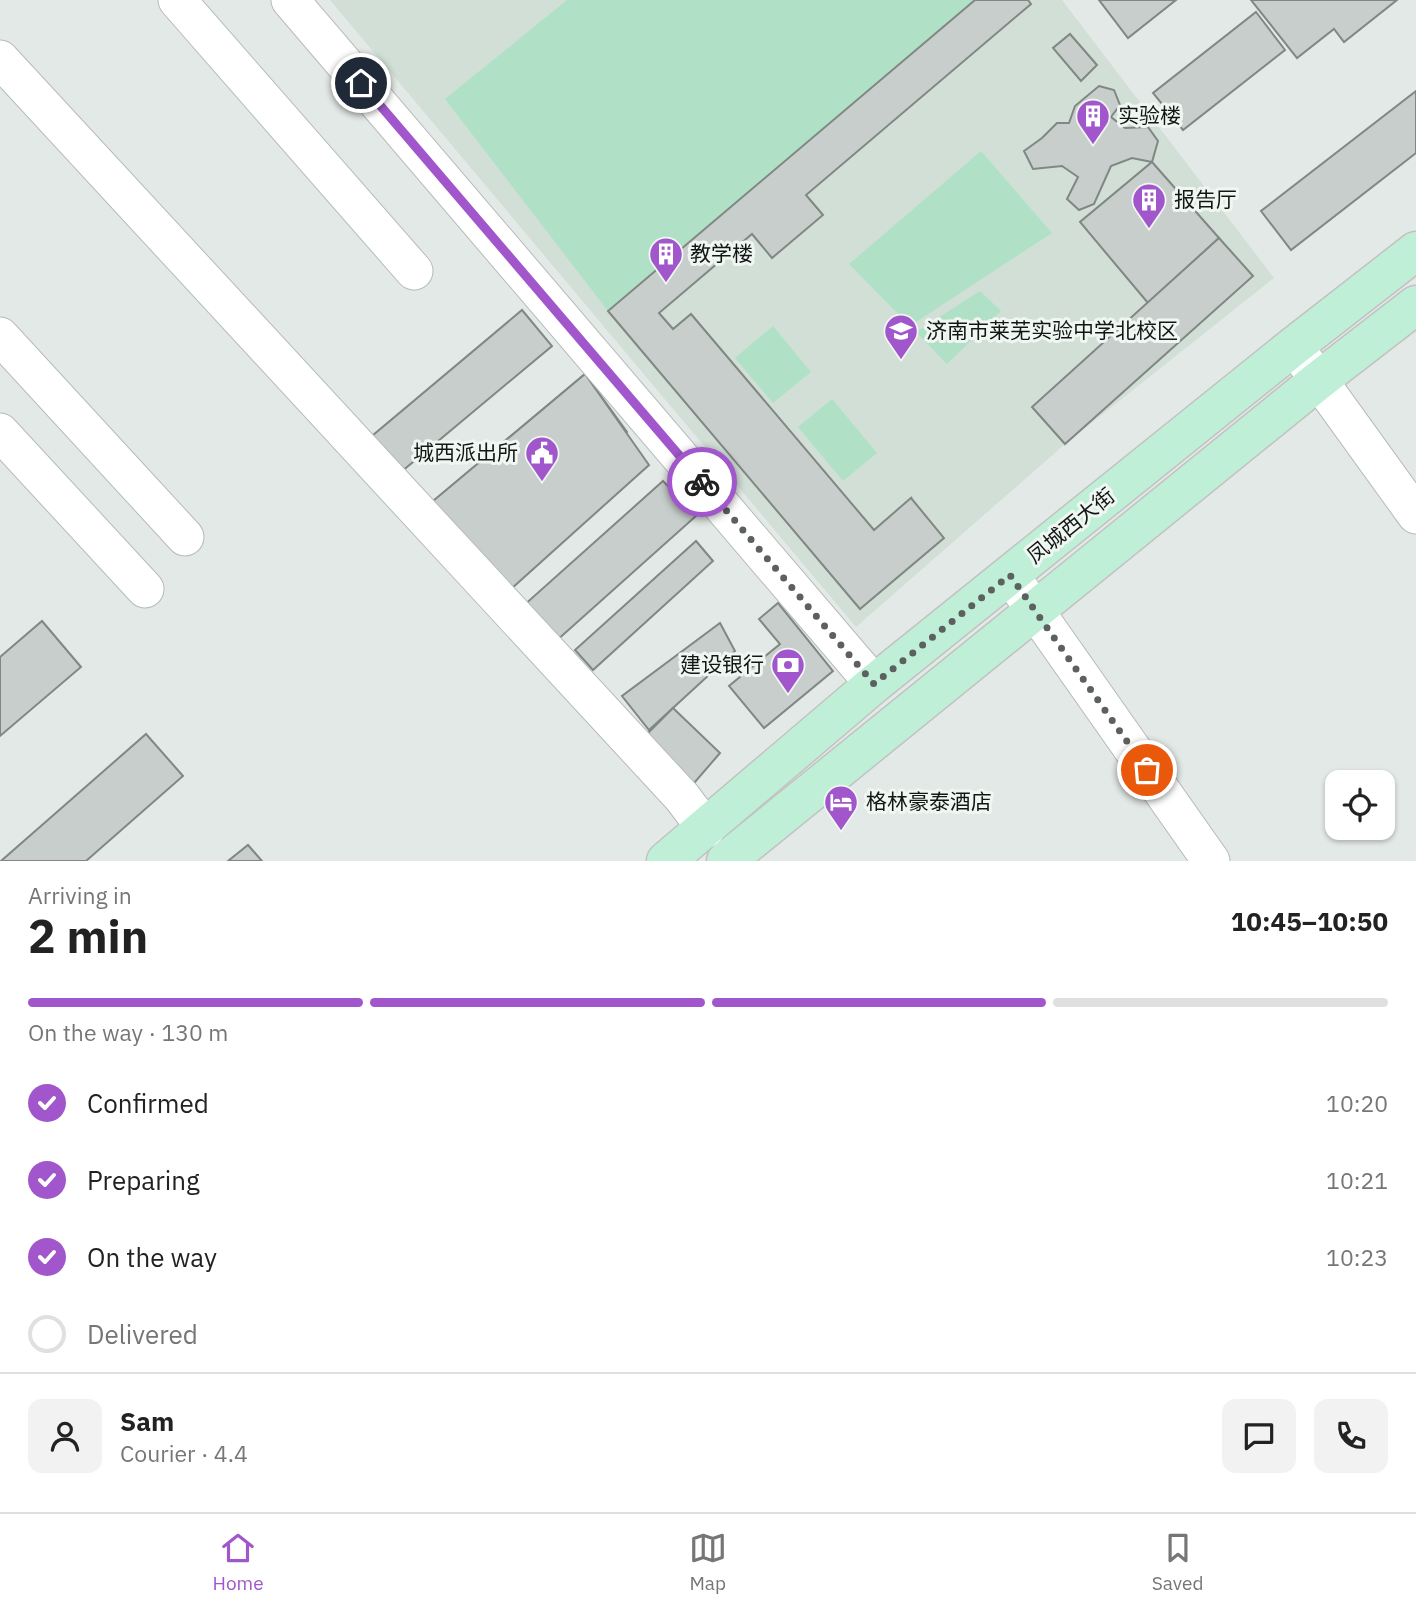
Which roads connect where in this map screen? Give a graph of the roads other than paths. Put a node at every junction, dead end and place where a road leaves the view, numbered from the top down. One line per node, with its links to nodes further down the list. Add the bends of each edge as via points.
1 (177, 0): 5 (street)
2 (290, 0): 16 (street)
3 (0, 60): 17 (street, via 682,797)
4 (1416, 251): 8 (main road, 凤城西大街)
5 (414, 271)
6 (1416, 304): 9 (main road, 凤城西大街)
7 (0, 336): 12 (street)
8 (1294, 345): 9 (street); 13 (main road, 凤城西大街)
9 (1319, 380): 11 (street); 15 (main road, 凤城西大街)
10 (0, 432): 14 (street)
11 (1416, 515)
12 (185, 537)
13 (1010, 575): 15 (street); 16 (main road, 凤城西大街)
14 (145, 589)
15 (1035, 611): 19 (main road, 凤城西大街); 20 (street)
16 (874, 684): 17 (main road, 凤城西大街)
17 (706, 829): 18 (main road, 凤城西大街)
18 (666, 861)
19 (726, 861)
20 (1212, 861)

